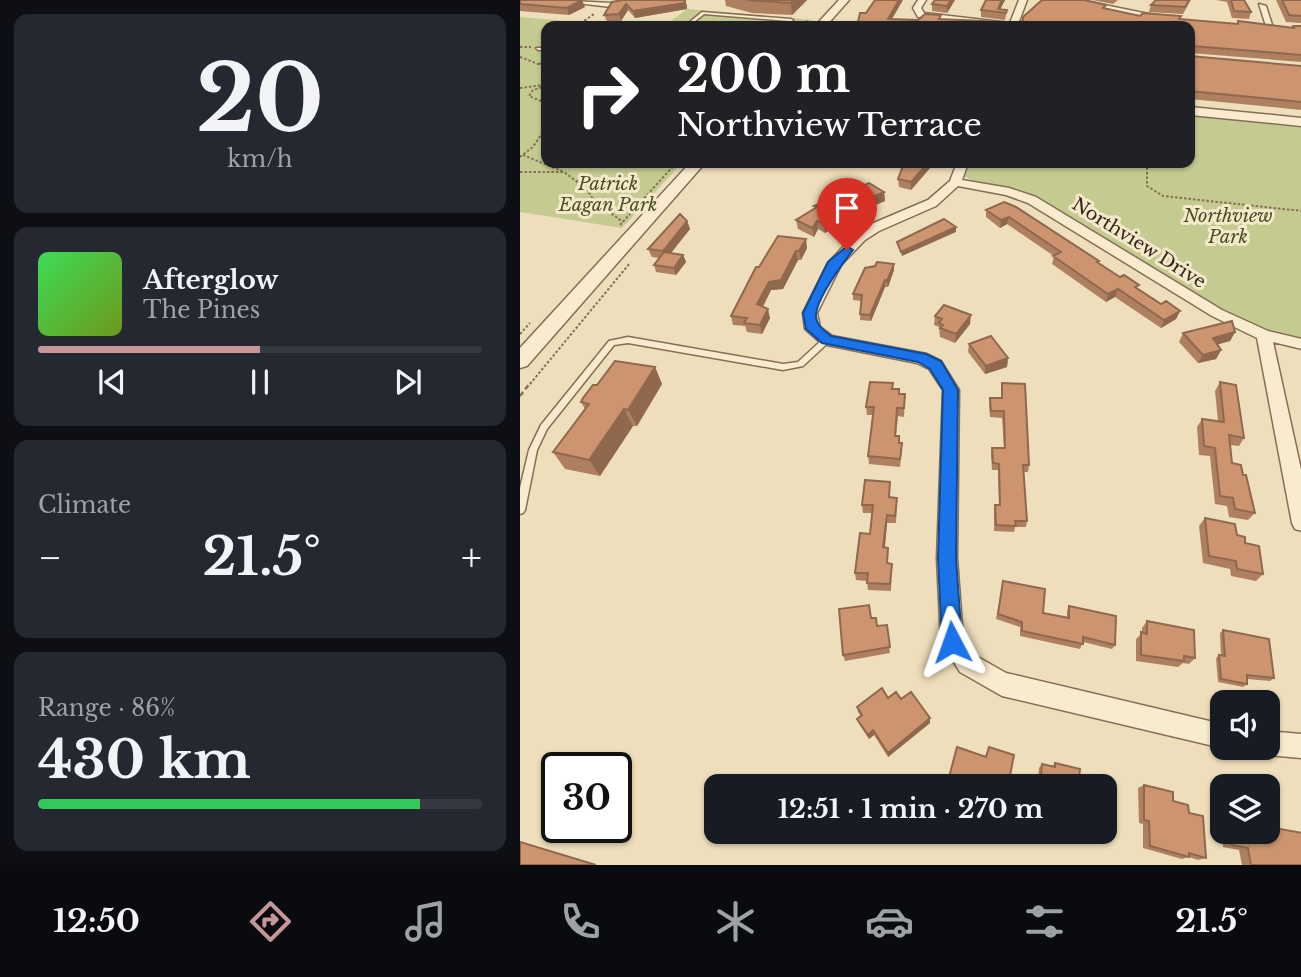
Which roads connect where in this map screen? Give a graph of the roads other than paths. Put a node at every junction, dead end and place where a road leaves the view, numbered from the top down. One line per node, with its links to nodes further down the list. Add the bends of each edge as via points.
1 (556, 0): 2 (street, via 611,5)
2 (639, 0)
3 (844, 0): 13 (street)
4 (922, 0): 14 (street, via 917,8 921,15)
5 (1023, 0): 15 (street)
6 (1068, 0): 9 (street)
7 (1139, 0): 9 (street)
8 (1262, 6): 17 (street)
9 (1122, 12): 10 (street)
10 (1170, 18)
11 (693, 21): 12 (lane, via 703,13)
12 (790, 21)
13 (825, 21)
14 (965, 21)
15 (1016, 21)
16 (1257, 25): 17 (street)
17 (1270, 26): 18 (street)
18 (1280, 27)
19 (538, 48): 20 (lane)
20 (541, 48)
21 (1195, 111): 22 (street)
22 (1301, 122)
23 (694, 168): 29 (street)
24 (960, 168): 25 (street)
25 (955, 182): 26 (street, Northview Drive, via 1032,200 1217,313); 27 (street, via 932,203 860,237 835,262 810,313 813,329)
26 (1264, 335): 28 (street, Northview Drive); 31 (street)
27 (827, 340): 30 (lane, via 800,364 783,367 628,340 612,343 544,427 533,450); 32 (street, via 921,358 935,365 950,390 947,558 951,630 952,642 968,664 1002,684)
28 (1301, 344)
29 (520, 361)
30 (520, 510)
31 (1301, 523)
32 (1210, 733)
33 (1280, 744): 34 (street)
34 (1301, 746)

